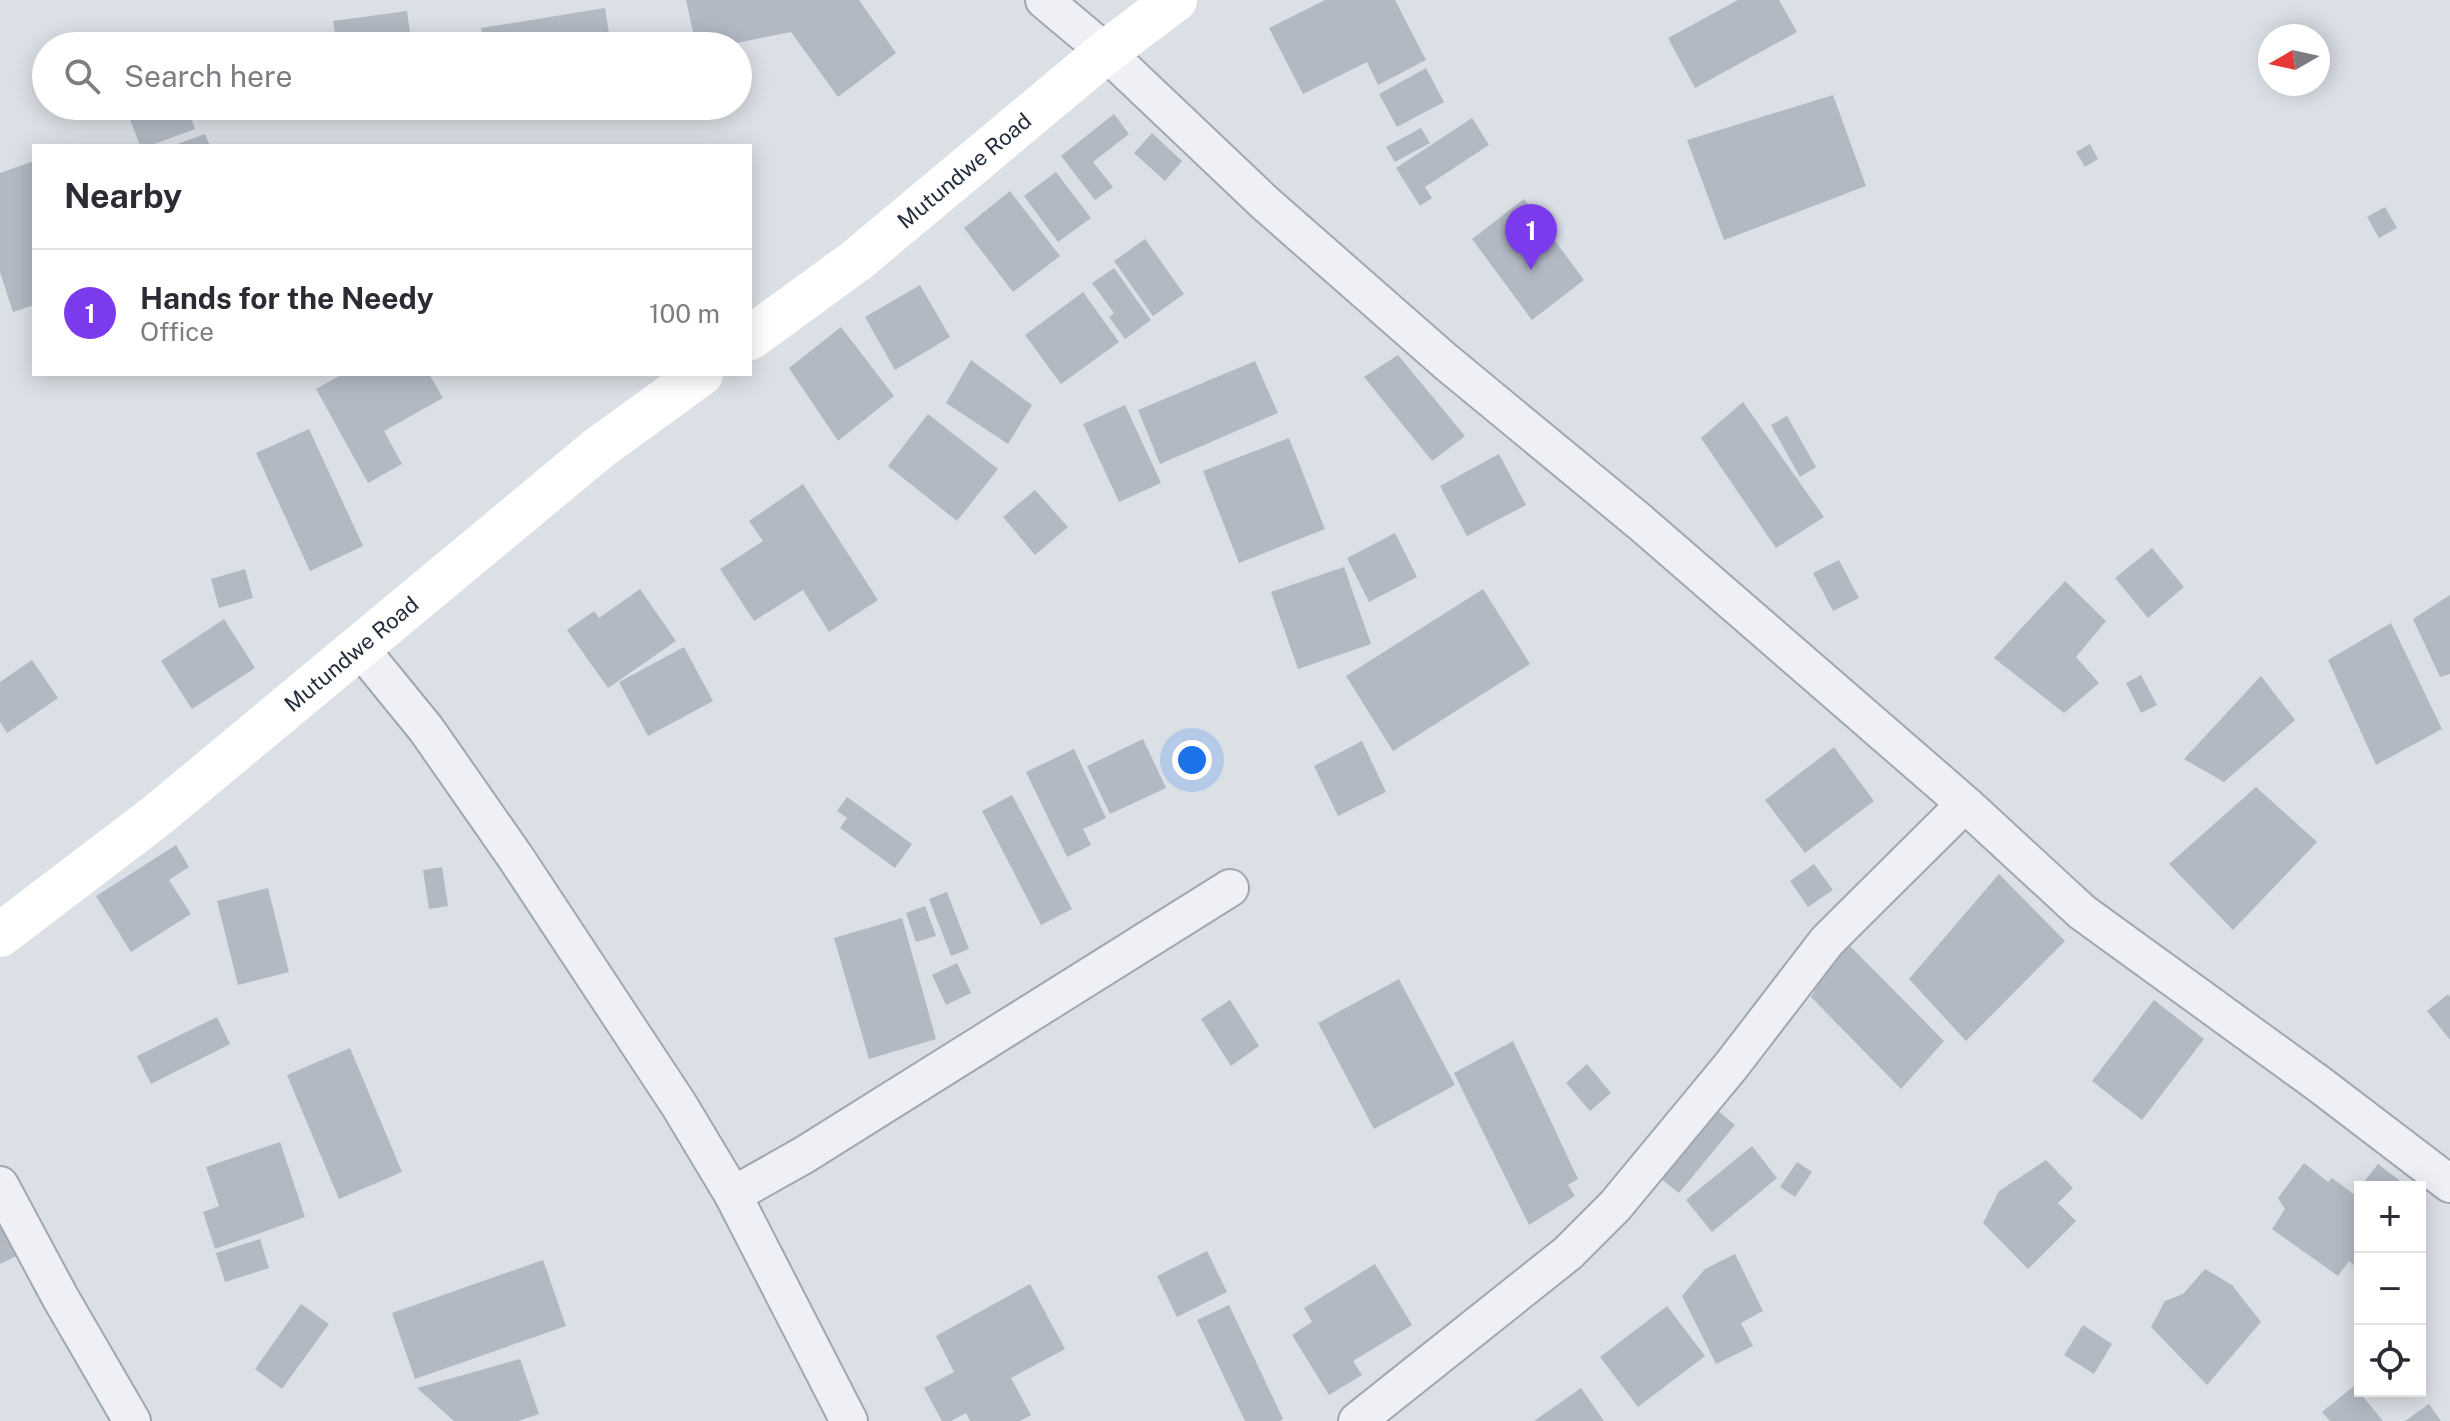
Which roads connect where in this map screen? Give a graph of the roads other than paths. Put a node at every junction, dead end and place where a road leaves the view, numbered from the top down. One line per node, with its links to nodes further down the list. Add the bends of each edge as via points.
1 (1044, 0): 3 (street)
2 (1175, 0): 3 (main road, Mutundwe Road)
3 (1106, 52): 4 (main road, Mutundwe Road, via 857,260); 7 (street, via 1265,203 1433,351 1640,522)
4 (752, 337)
5 (698, 376): 6 (main road, Mutundwe Road, via 599,448)
6 (360, 648): 9 (main road, Mutundwe Road, via 155,817); 12 (street, via 426,729 516,858)
7 (1965, 804): 10 (street, via 2082,912); 15 (street, via 1827,941 1615,1206 1568,1253)
8 (1230, 888): 12 (street)
9 (0, 935)
10 (2450, 1184)
11 (0, 1185): 13 (street)
12 (733, 1195): 14 (street)
13 (132, 1421)
14 (849, 1421)
15 (1357, 1421)

